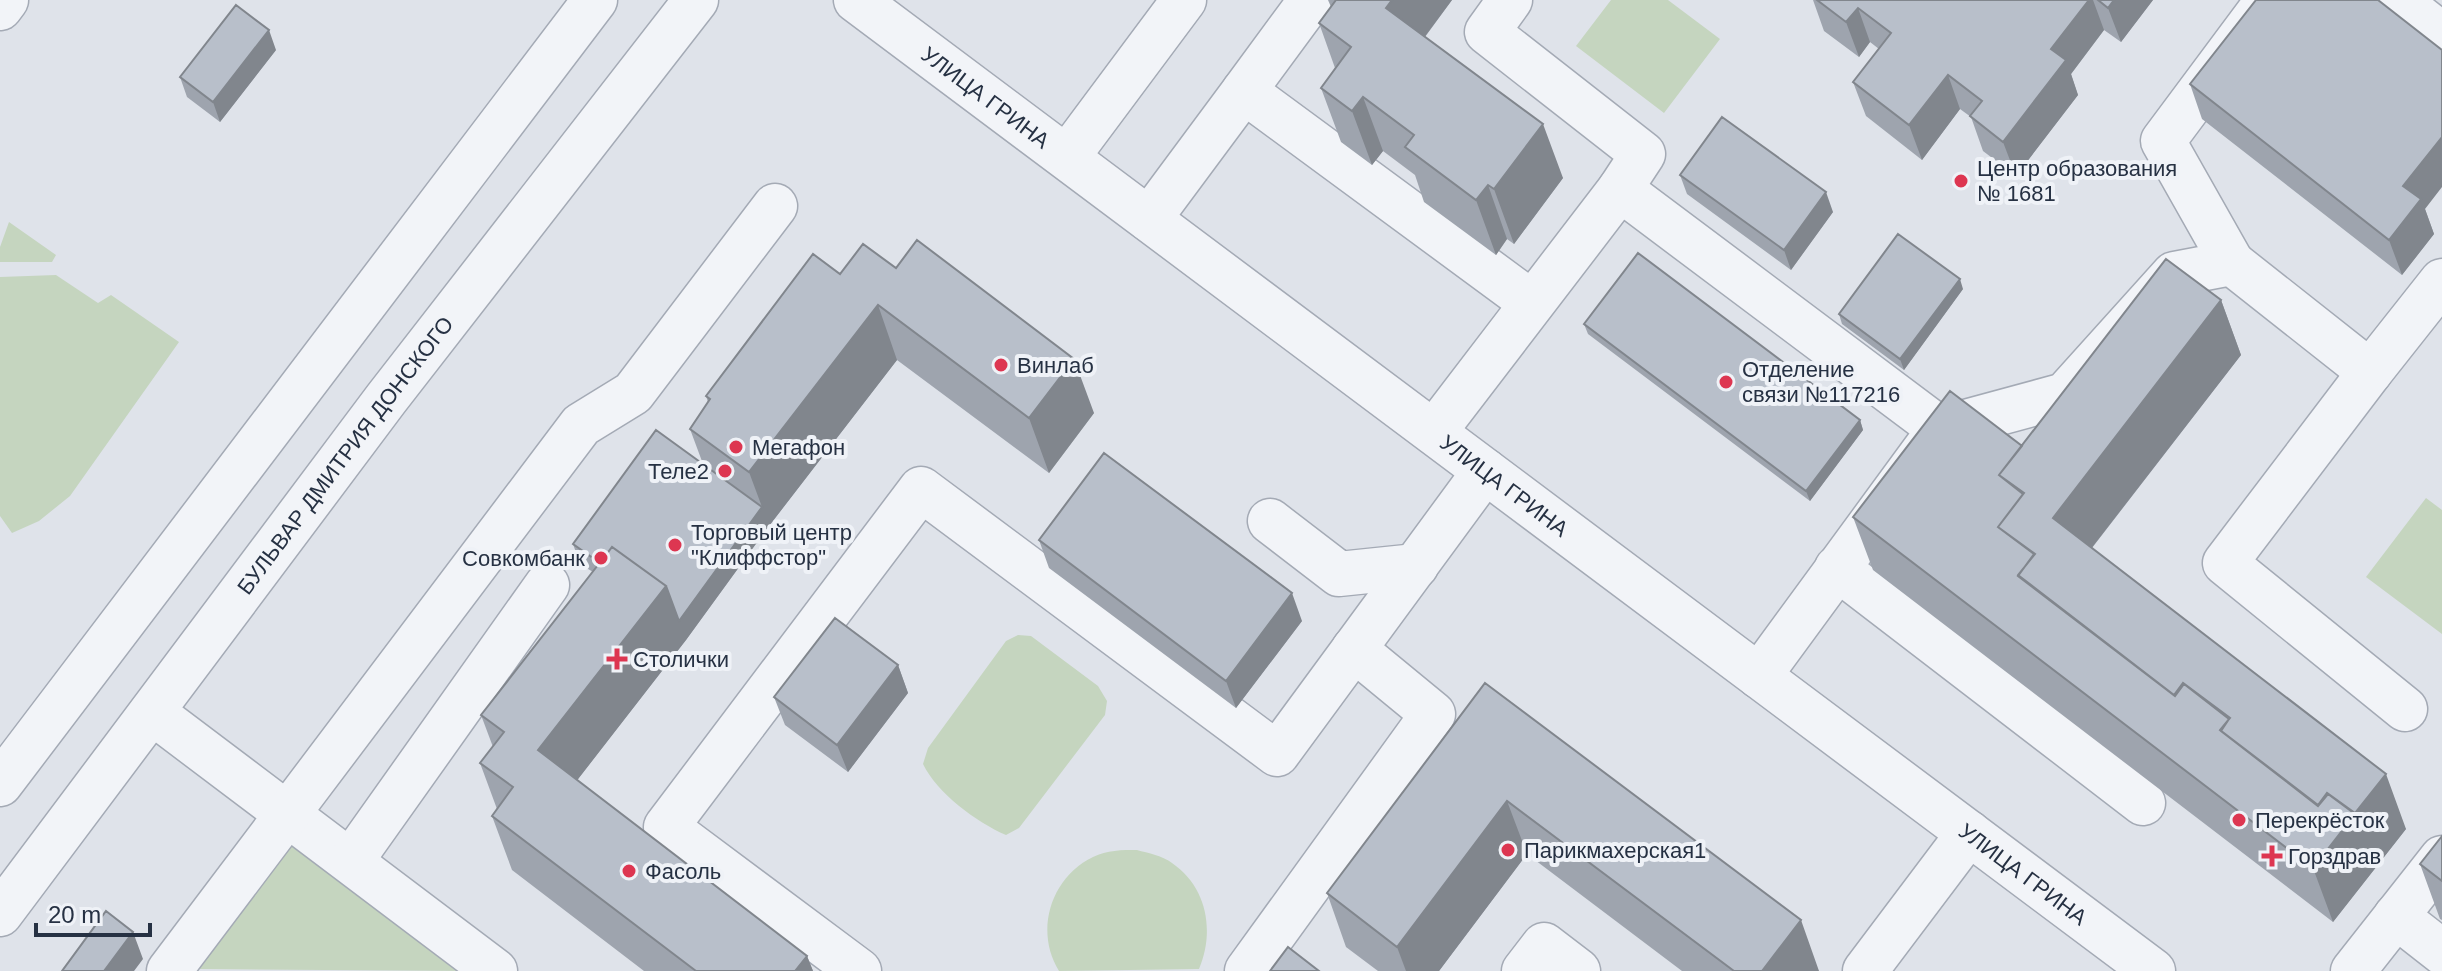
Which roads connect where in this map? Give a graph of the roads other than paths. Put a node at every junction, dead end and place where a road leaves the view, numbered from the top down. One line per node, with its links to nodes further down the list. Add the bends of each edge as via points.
1 (6, 0): 10 (street)
2 (595, 0): 32 (street)
3 (696, 0): 31 (street, БУЛЬВАР ДМИТРИЯ ДОНСКОГО, via 386,399)
4 (856, 0): 13 (street, УЛИЦА ГРИНА)
5 (1184, 0): 13 (street)
6 (1311, 0): 12 (street)
7 (1510, 0): 14 (street, via 1487,32 1643,154)
8 (2268, 0): 17 (street, via 2163,141)
9 (2397, 0): 11 (street)
10 (0, 8)
11 (2442, 35)
12 (1244, 91): 16 (street); 19 (street)
13 (1067, 157): 16 (street, УЛИЦА ГРИНА)
14 (1620, 189): 19 (street); 21 (street)
15 (775, 206): 34 (street, via 633,393 581,425)
16 (1149, 219): 22 (street, УЛИЦА ГРИНА)
17 (2232, 263): 20 (street); 21 (street, via 2174,274 2065,395)
18 (2442, 281): 20 (street)
19 (1532, 303): 22 (street)
20 (2370, 372): 30 (street, via 2225,563)
21 (1940, 429): 26 (street)
22 (1434, 432): 23 (street, УЛИЦА ГРИНА)
23 (1485, 471): 25 (street); 29 (street, УЛИЦА ГРИНА)
24 (1270, 521): 25 (street, via 1339,574)
25 (1416, 566): 28 (street)
26 (1837, 568): 29 (street); 33 (street)
27 (547, 585): 37 (street)
28 (1354, 649): 40 (street, via 1433,714); 45 (street, via 1277,754 921,489 666,827)
29 (1759, 676): 35 (street, УЛИЦА ГРИНА)
30 (2405, 709)
31 (152, 712): 34 (street); 38 (street, БУЛЬВАР ДМИТРИЯ ДОНСКОГО)
32 (0, 784)
33 (2143, 803)
34 (286, 813): 37 (street); 43 (street)
35 (1969, 833): 49 (street); 50 (street, УЛИЦА ГРИНА)
36 (2442, 858): 39 (street)
37 (351, 861): 44 (street)
38 (0, 914)
39 (2396, 916): 41 (street); 51 (street)
40 (1273, 936): 42 (street); 46 (street)
41 (2442, 952)
42 (1306, 962)
43 (169, 971)
44 (495, 971)
45 (859, 971)
46 (1247, 971)
47 (1524, 971): 48 (street, via 1544,945)
48 (1578, 971)
49 (1865, 971)
50 (2153, 971)
51 (2353, 971)

